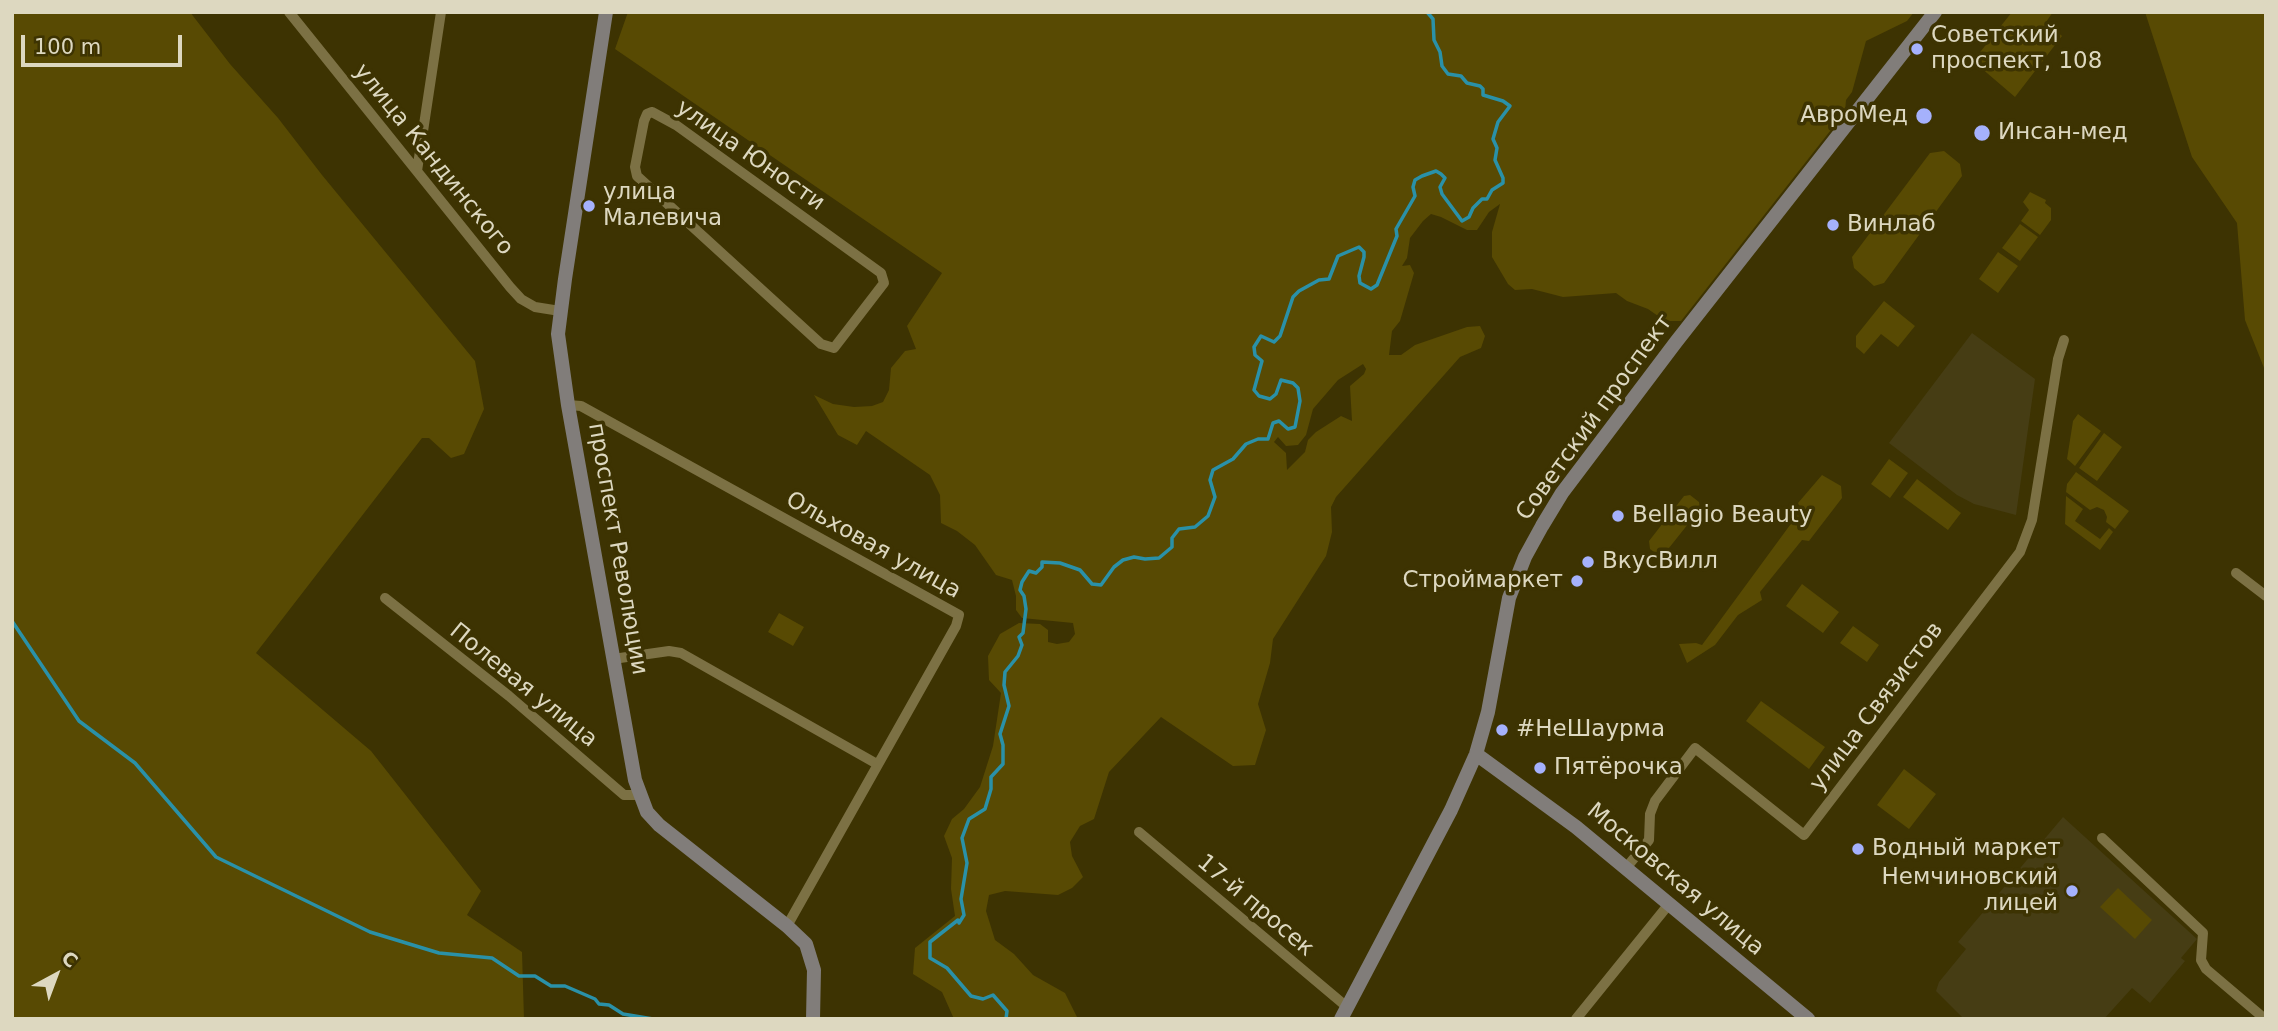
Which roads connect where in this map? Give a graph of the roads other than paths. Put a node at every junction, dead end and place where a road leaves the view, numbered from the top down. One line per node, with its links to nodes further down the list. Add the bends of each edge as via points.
1 (289, 12): 5 (street, улица Кандинского)
2 (441, 12): 5 (street)
3 (606, 12): 7 (street, проспект Революции)
4 (1935, 12): 14 (street, Советский проспект, via 1562,493 1531,546 1509,598)
5 (417, 171): 7 (street, улица Кандинского, via 521,299 535,307)
6 (785, 309): 6 (street, улица Юности, via 638,176 635,167 648,114 676,125 875,267 883,278 884,283 834,348 821,344)
7 (560, 311): 9 (street, проспект Революции, via 558,334)
8 (2064, 340): 19 (street, улица Связистов, via 2032,520 2020,552 1804,835 1695,748 1655,801 1649,840)
9 (568, 405): 13 (street, проспект Революции); 15 (street, Ольховая улица, via 580,406 959,615)
10 (2236, 573): 11 (street)
11 (2266, 596)
12 (385, 598): 16 (street, Полевая улица, via 624,795)
13 (613, 659): 15 (street, via 675,651); 16 (street, проспект Революции)
14 (1476, 754): 19 (street, Московская улица); 22 (street, Советский проспект)
15 (877, 764): 21 (street, Ольховая улица)
16 (639, 795): 21 (street, проспект Революции, via 659,825)
17 (1139, 832): 22 (street, 17-й просек)
18 (2102, 838): 26 (street, via 2203,933 2201,960 2206,969)
19 (1626, 868): 20 (street, Московская улица)
20 (1669, 904): 24 (street); 25 (street, Московская улица)
21 (787, 926): 23 (street, проспект Революции, via 806,944 811,956)
22 (1344, 1013)
23 (813, 1019)
24 (1576, 1019)
25 (1808, 1019)
26 (2265, 1019)

